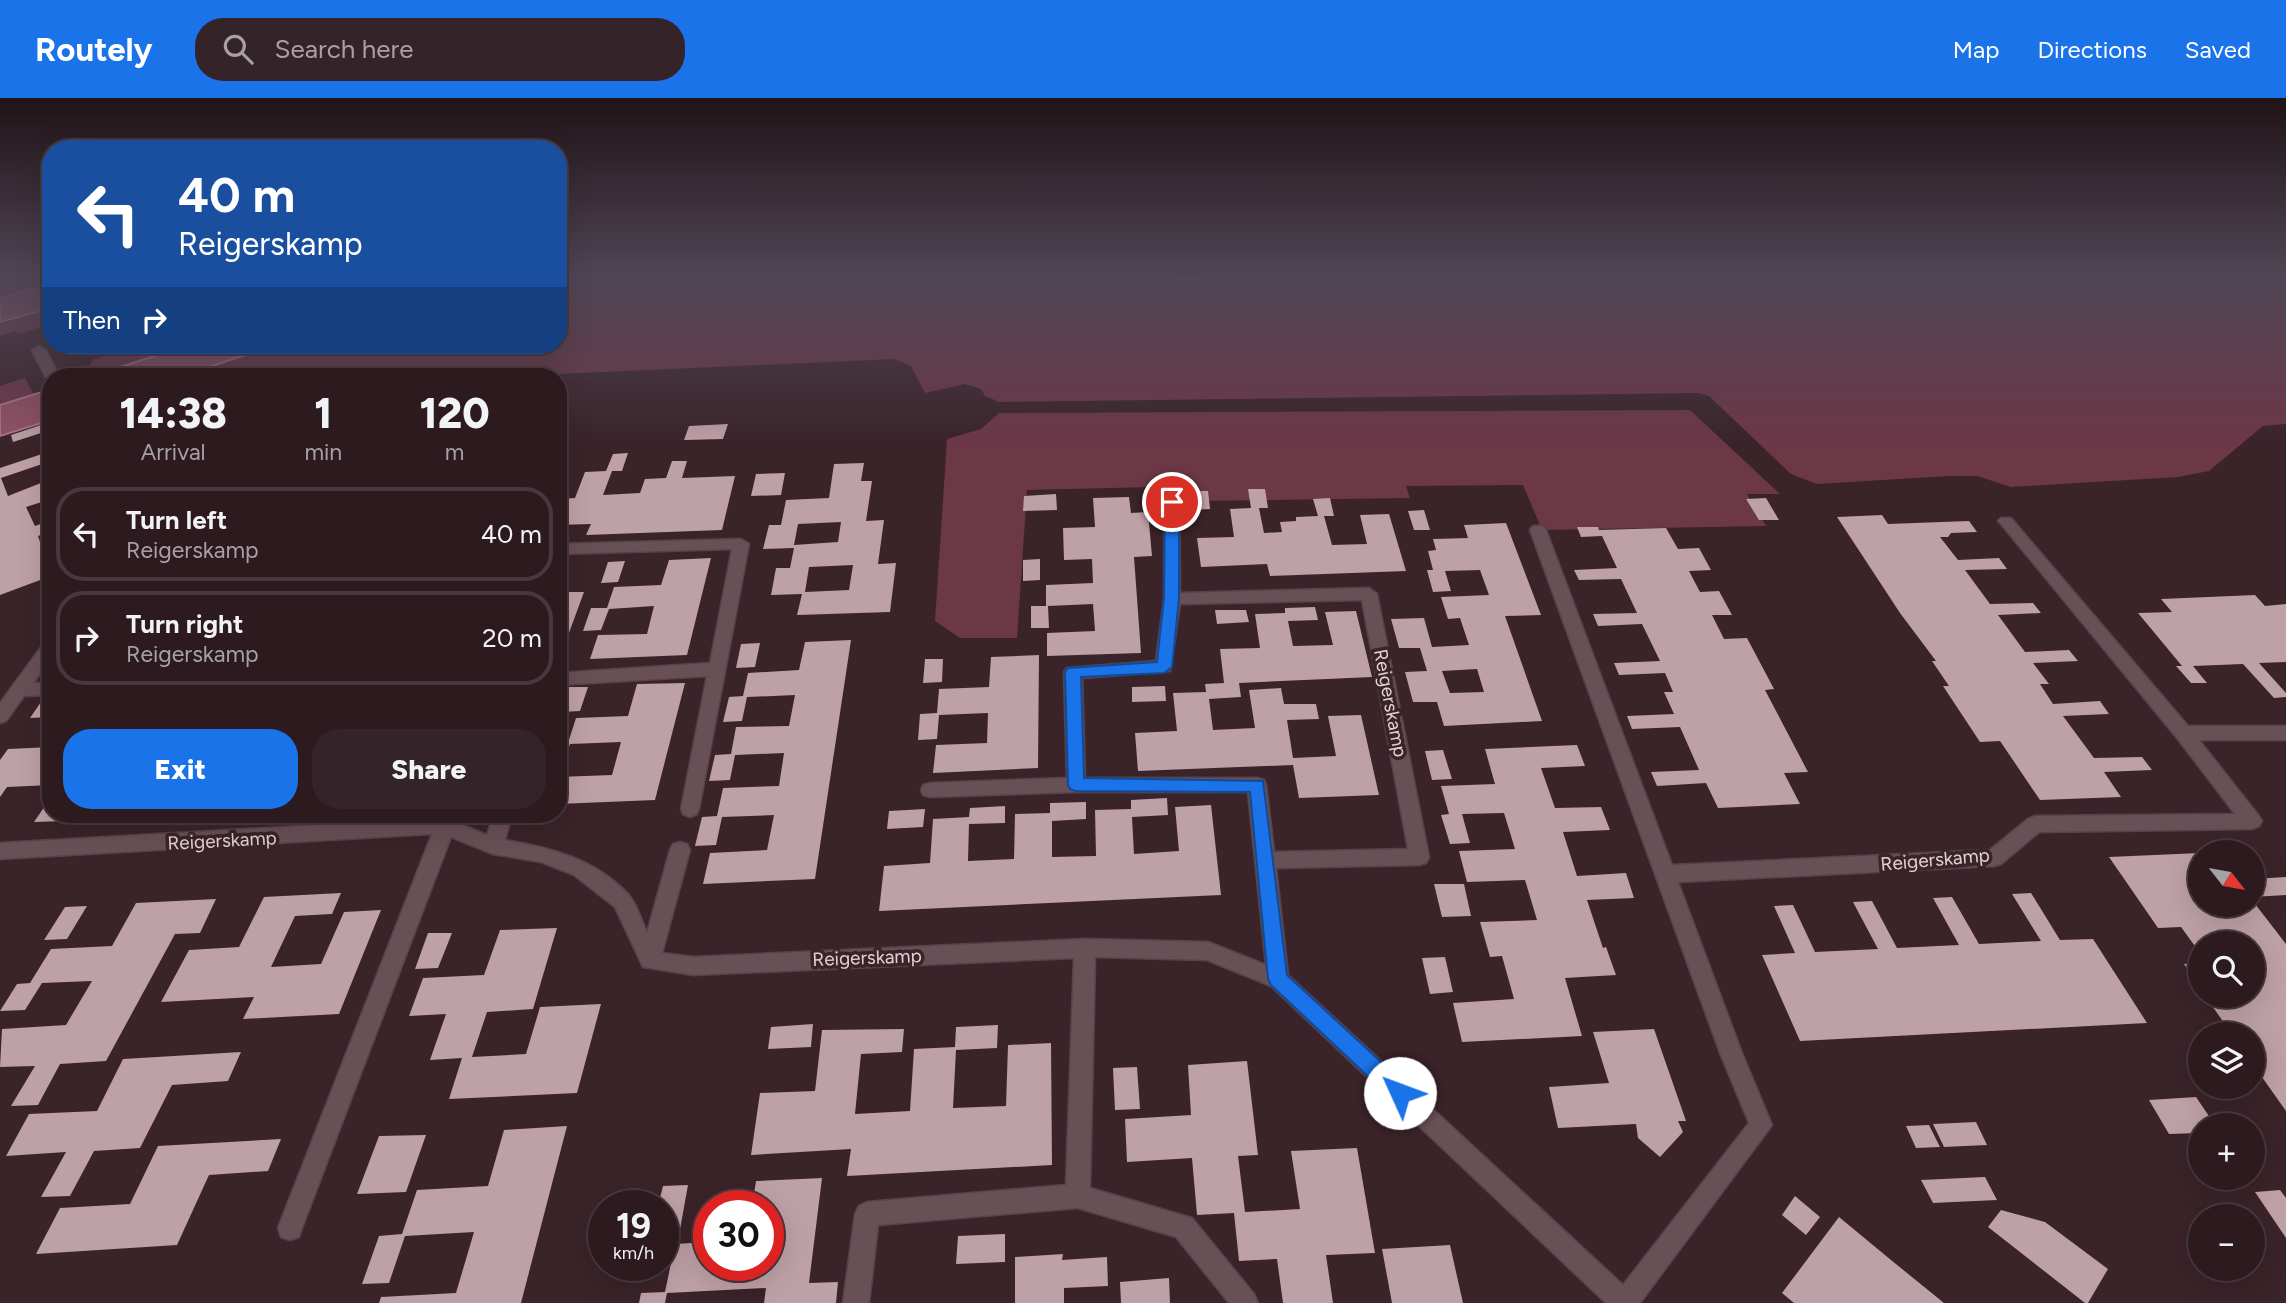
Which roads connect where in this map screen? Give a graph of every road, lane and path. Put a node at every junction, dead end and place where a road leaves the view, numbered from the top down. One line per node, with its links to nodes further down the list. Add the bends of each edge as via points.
1 (39, 350): 2 (street)
2 (48, 368)
3 (1172, 502): 7 (street)
4 (2006, 521): 14 (street, Reigerskamp)
5 (1538, 530): 25 (street, Reigerskamp)
6 (567, 550): 9 (street, via 741,544)
7 (1172, 598): 16 (street, via 1164,667 1073,672); 24 (street, Reigerskamp, via 1369,594 1419,857)
8 (42, 658): 12 (street)
9 (717, 669): 10 (street); 18 (street)
10 (567, 678)
11 (42, 689): 12 (street)
12 (19, 690): 13 (street)
13 (0, 716)
14 (2183, 733): 15 (street); 25 (street, Reigerskamp, via 2252,821 2035,824 1994,858)
15 (2286, 733)
16 (1076, 785): 17 (street); 24 (street, via 1257,785)
17 (930, 790)
18 (690, 809)
19 (500, 823): 21 (street)
20 (445, 826): 21 (street, Reigerskamp); 23 (street, Reigerskamp); 30 (street)
21 (493, 846): 27 (street, Reigerskamp, via 542,854 581,869 622,901)
22 (680, 850): 27 (street)
23 (0, 851)
24 (1267, 860): 28 (street)
25 (1665, 874): 33 (street, Reigerskamp, via 1762,1125)
26 (1085, 947): 27 (street, Reigerskamp, via 693,966); 28 (street, Reigerskamp, via 1208,951); 29 (street)
27 (650, 961)
28 (1278, 979): 33 (street, Reigerskamp)
29 (1078, 1196): 31 (street, via 867,1214); 32 (street, via 1183,1227)
30 (290, 1228)
31 (856, 1303)
32 (1245, 1303)
33 (1624, 1303)

